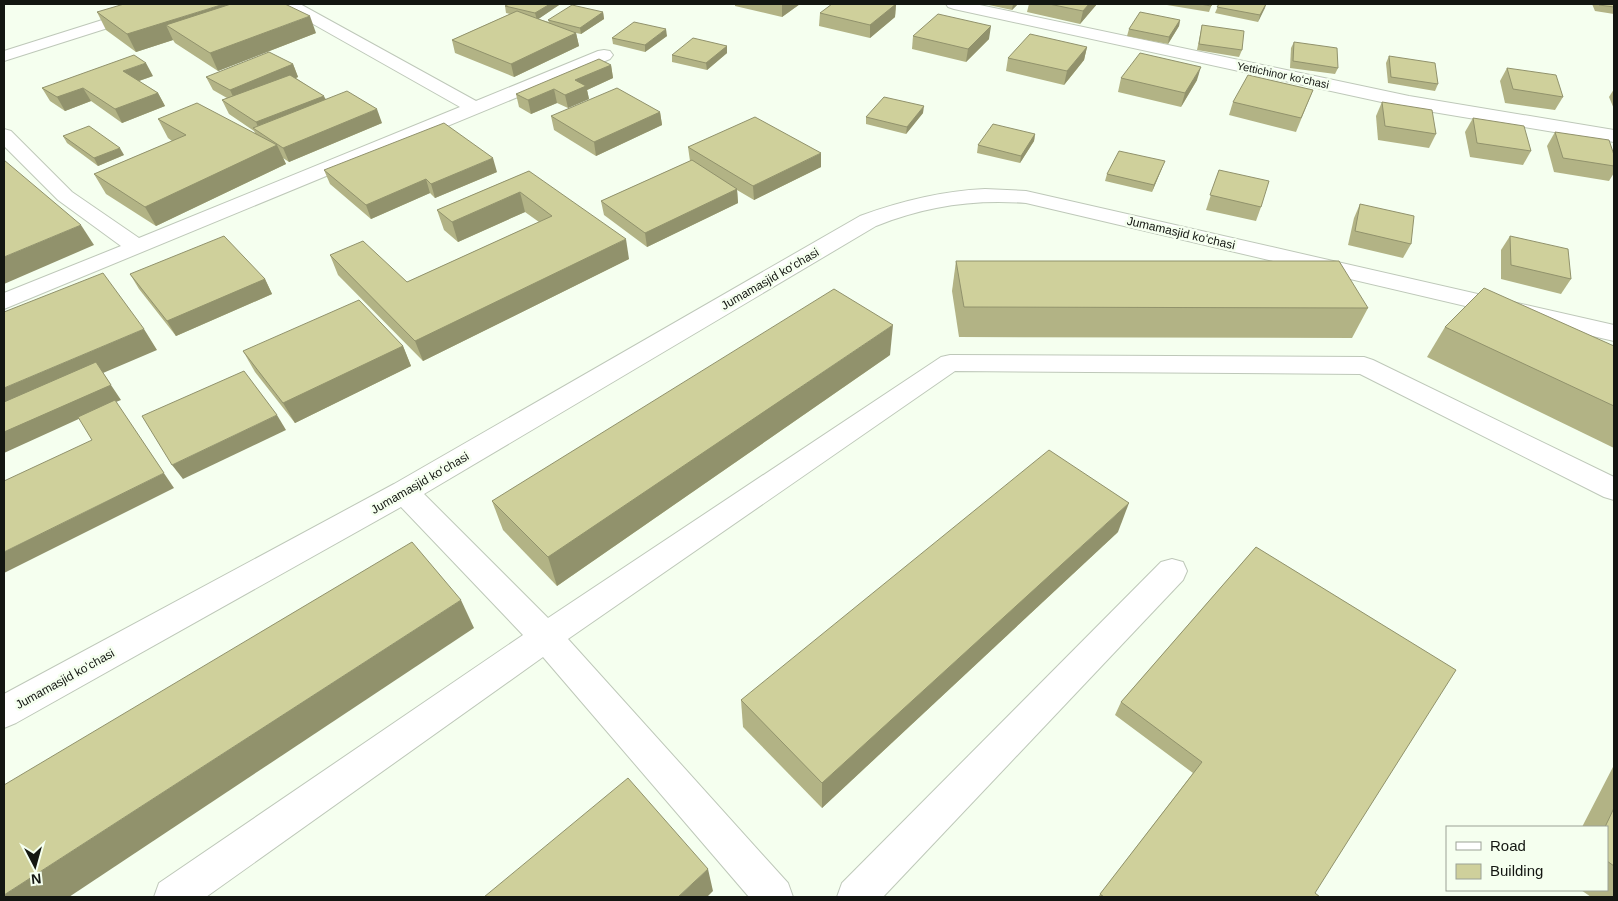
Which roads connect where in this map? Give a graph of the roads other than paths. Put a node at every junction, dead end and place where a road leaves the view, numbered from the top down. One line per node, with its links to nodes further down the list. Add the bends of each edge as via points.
1 (168, 4): 5 (street)
2 (289, 4): 6 (street)
3 (954, 4): 8 (street, Yettichinor ko‘chasi, via 1409,102)
4 (604, 55): 6 (street)
5 (4, 56)
6 (475, 108): 9 (street)
7 (4, 135): 9 (street, via 65,196)
8 (1614, 136)
9 (137, 247): 10 (street)
10 (4, 302)
11 (1614, 333): 13 (street, Jumamasjid koʻchasi, via 1026,197 964,195 904,206 868,221)
12 (1614, 489): 15 (street, via 1364,366 950,363)
13 (404, 492): 15 (street); 16 (street, Jumamasjid koʻchasi)
14 (1172, 571): 19 (street)
15 (546, 637): 17 (street); 18 (street)
16 (4, 712)
17 (173, 897)
18 (774, 897)
19 (856, 897)

